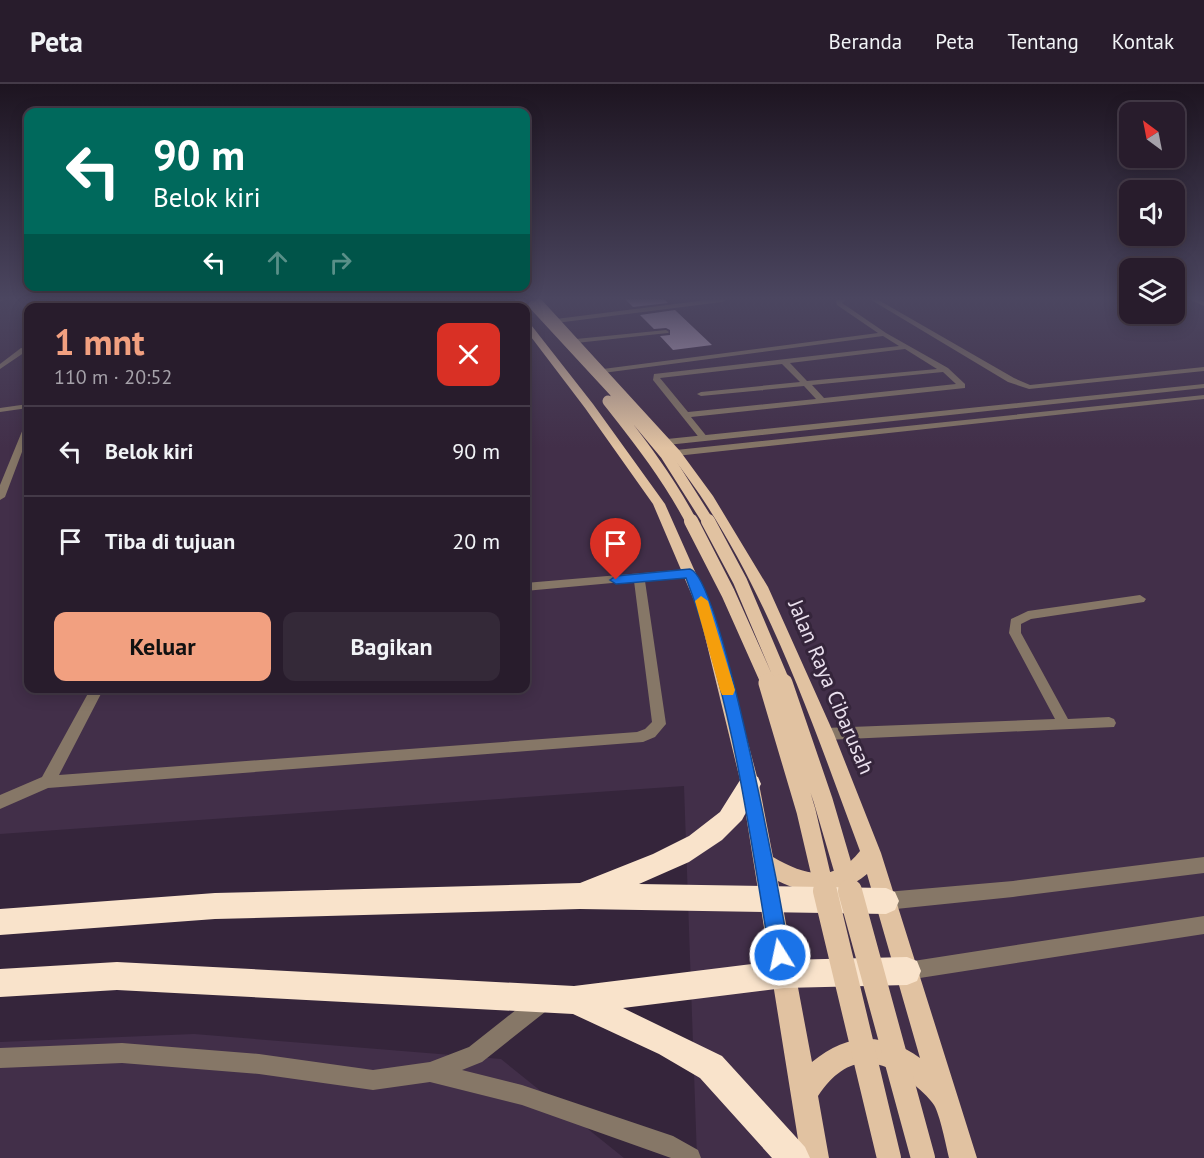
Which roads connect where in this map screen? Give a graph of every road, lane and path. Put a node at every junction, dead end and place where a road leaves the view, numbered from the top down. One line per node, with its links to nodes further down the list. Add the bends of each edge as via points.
1 (542, 348): 27 (main road, via 659,504)
2 (563, 348): 57 (main road, Jalan Raya Cibarusah, bridge, via 646,449 680,500 767,679 806,811)
3 (569, 348): 58 (main road, Jalan Raya Cibarusah, bridge, via 648,432 683,480 768,640 830,818)
4 (582, 348): 14 (main road, Jalan Raya Cibarusah)
5 (777, 348): 14 (street)
6 (898, 348): 10 (street)
7 (910, 348): 13 (street)
8 (957, 348): 12 (street, via 1029,387)
9 (24, 350): 11 (street)
10 (784, 361): 15 (street); 22 (street, via 657,376)
11 (0, 367)
12 (1204, 369)
13 (945, 370): 15 (street); 19 (street, via 962,386)
14 (603, 371): 25 (main road, Jalan Raya Cibarusah)
15 (806, 384): 17 (street); 19 (street)
16 (1204, 386): 24 (street)
17 (701, 394)
18 (1204, 397): 25 (street)
19 (822, 401): 22 (street)
20 (24, 407): 21 (street)
21 (0, 410)
22 (685, 415): 24 (street)
23 (24, 436): 26 (street)
24 (704, 438): 25 (street)
25 (671, 448): 34 (main road, Jalan Raya Cibarusah, via 707,496 760,587)
26 (0, 497)
27 (690, 573): 28 (street); 36 (main road, via 706,612)
28 (639, 578): 29 (street); 35 (street, via 659,724 638,738)
29 (530, 587)
30 (1140, 598): 33 (street, via 1028,615 1016,622 1015,633)
31 (95, 693): 35 (street)
32 (1109, 723): 33 (street)
33 (1064, 724): 34 (street)
34 (825, 734): 38 (main road, Jalan Raya Cibarusah)
35 (47, 782): 37 (street)
36 (750, 784): 39 (main road); 41 (highway, via 730,818 702,840)
37 (0, 802)
38 (871, 853): 39 (main road, via 854,873 826,884 793,879); 43 (main road, Jalan Raya Cibarusah)
39 (763, 862): 42 (main road)
40 (1204, 864): 43 (street)
41 (580, 896): 42 (highway); 44 (highway, via 215,906)
42 (770, 898): 43 (highway); 47 (main road)
43 (886, 901): 46 (main road, Jalan Raya Cibarusah)
44 (0, 922)
45 (1204, 925): 46 (street)
46 (907, 971): 47 (highway); 53 (main road, Jalan Raya Cibarusah)
47 (784, 974): 49 (highway); 52 (main road)
48 (0, 983): 49 (highway, via 117,976)
49 (560, 1000): 51 (street, via 475,1055); 55 (highway, via 669,1044 711,1067)
50 (0, 1058): 51 (street, via 122,1053 259,1064 373,1080)
51 (430, 1072): 54 (street, via 522,1095 674,1147)
52 (806, 1093): 53 (main road, via 815,1074 830,1060 847,1052 867,1050 888,1054 909,1065 930,1080); 56 (main road)
53 (947, 1102): 59 (main road, Jalan Raya Cibarusah)
54 (690, 1158)
55 (794, 1158)
56 (814, 1158)
57 (889, 1158)
58 (923, 1158)
59 (963, 1158)

